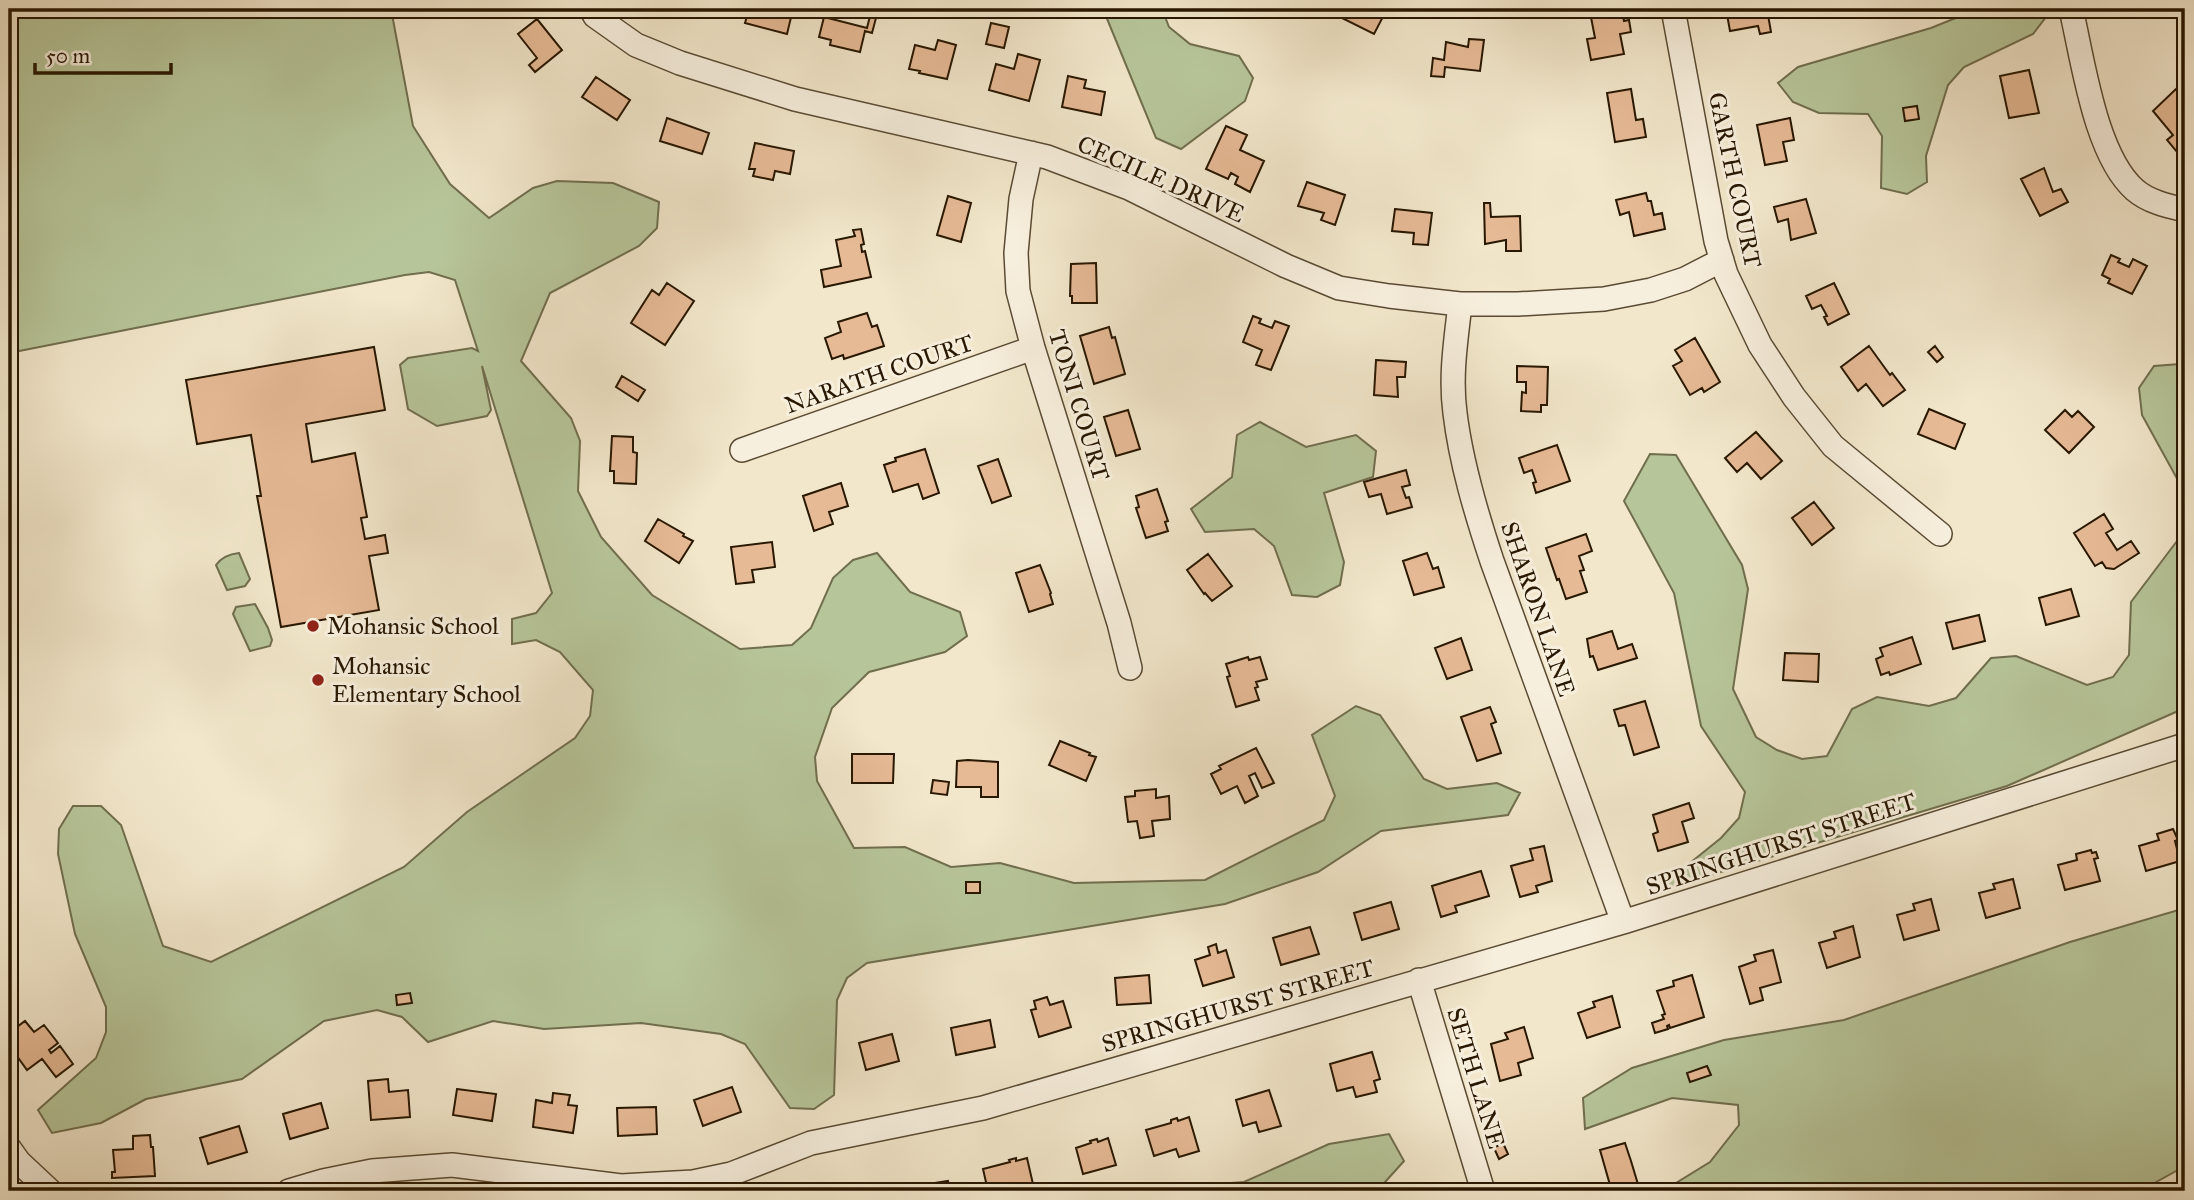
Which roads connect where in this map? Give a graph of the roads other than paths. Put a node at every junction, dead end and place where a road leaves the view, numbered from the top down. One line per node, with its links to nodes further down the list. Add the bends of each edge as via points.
1 (591, 9): 4 (street, CECILE DRIVE, via 636,45 680,63 795,99)
2 (1673, 9): 6 (street, GARTH COURT)
3 (2071, 9): 5 (street, via 2109,155 2137,192)
4 (1031, 153): 7 (street, CECILE DRIVE, via 1129,188 1339,288); 8 (street, TONI COURT, via 1016,253 1018,291)
5 (2185, 210)
6 (1722, 260): 7 (street, CECILE DRIVE, via 1685,279 1604,299); 10 (street, GARTH COURT, via 1760,345 1794,397 1833,446)
7 (1460, 304): 13 (street, SHARON LANE, via 1455,412 1472,500)
8 (1033, 348): 9 (street, NARATH COURT); 11 (street, TONI COURT)
9 (742, 450)
10 (1940, 534)
11 (1130, 668)
12 (2185, 745): 13 (street, SPRINGHURST STREET)
13 (1623, 922): 14 (street, SPRINGHURST STREET)
14 (1419, 980): 17 (street, SPRINGHURST STREET, via 983,1108 811,1143 731,1174 693,1182 621,1186 452,1165 372,1171); 18 (street, SETH LANE)
15 (9, 1148): 16 (street)
16 (50, 1191)
17 (289, 1191)
18 (1483, 1191)

